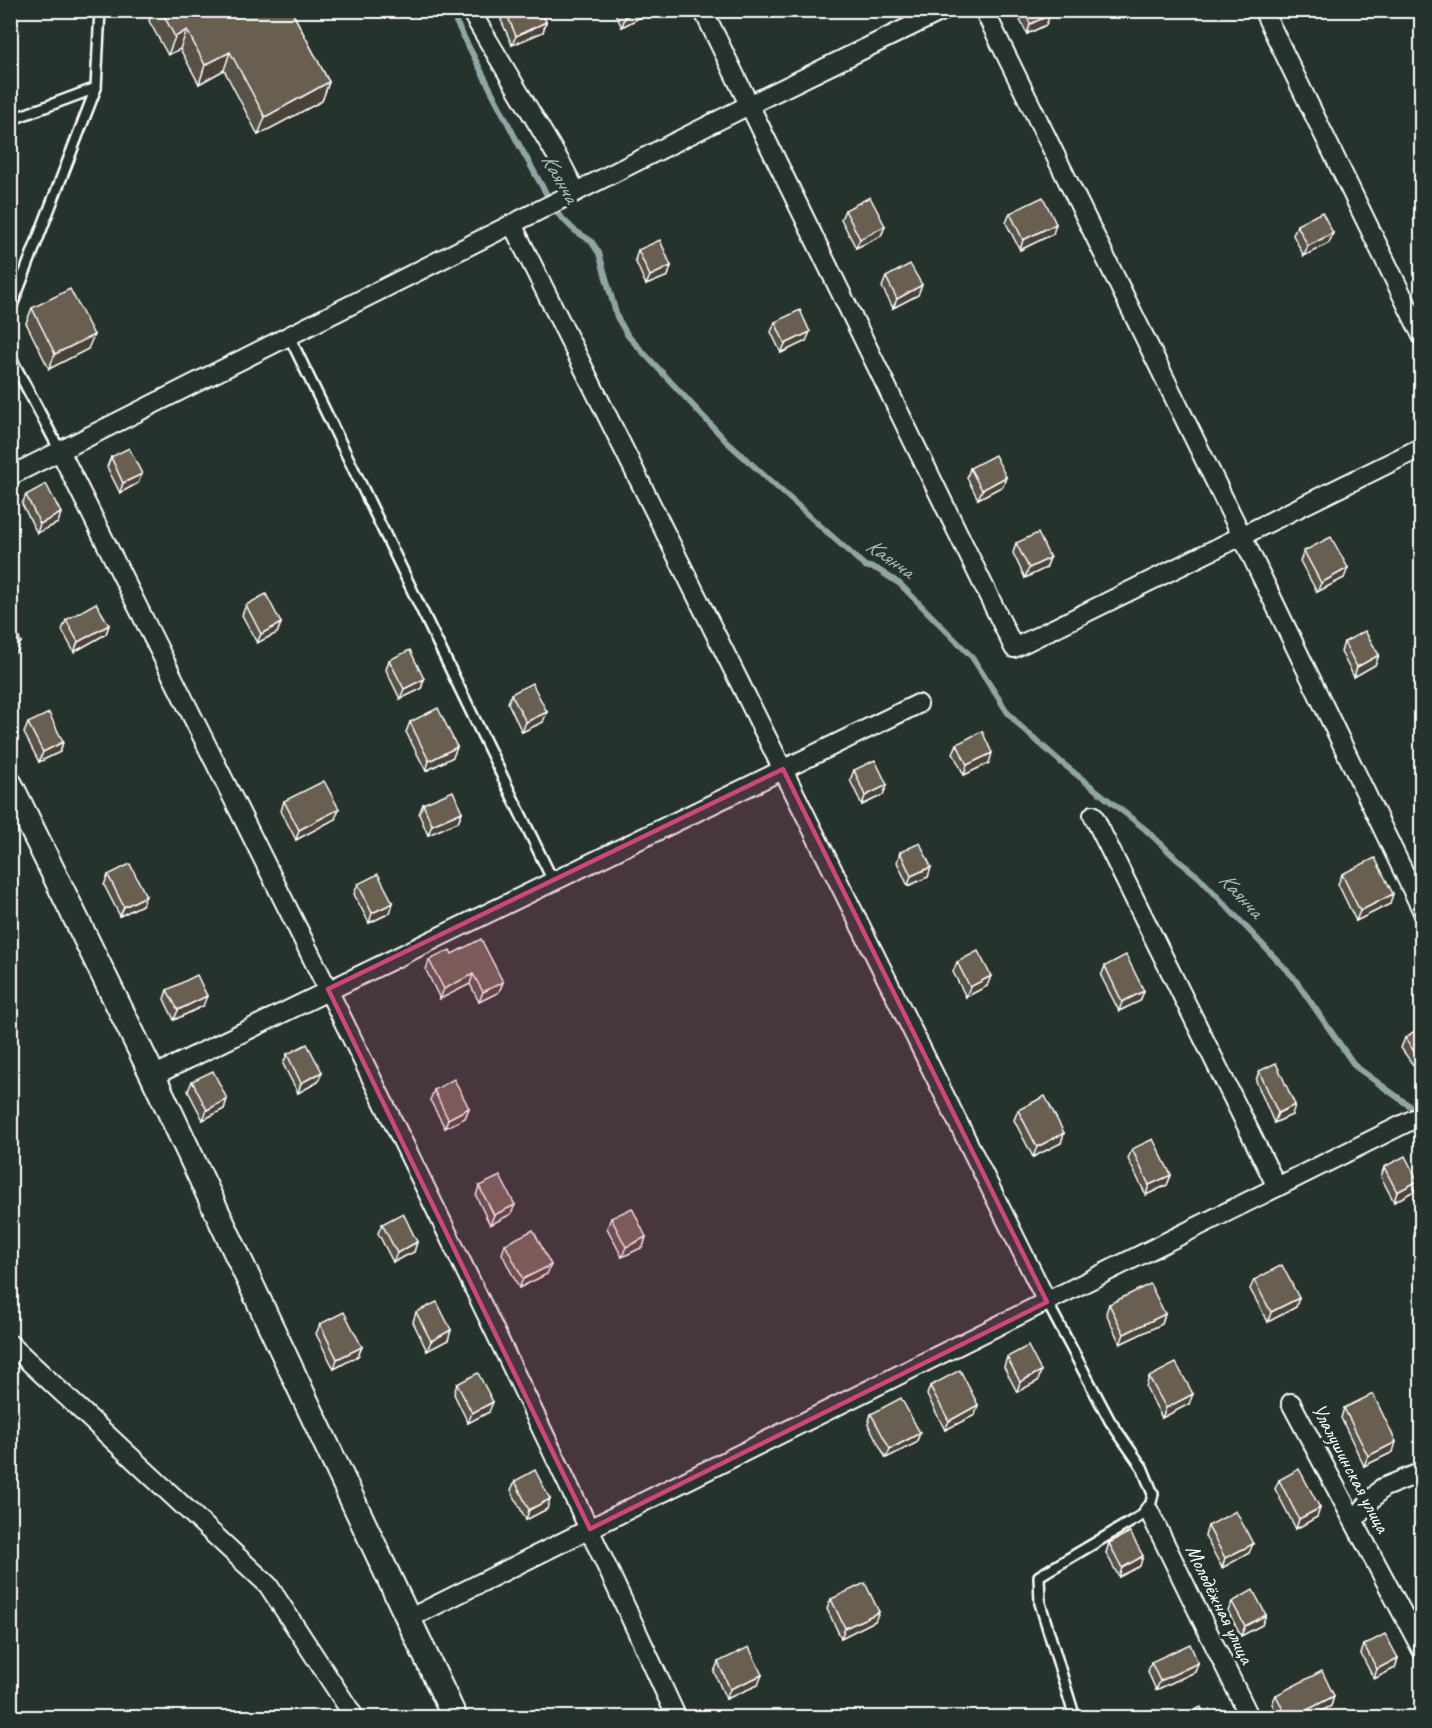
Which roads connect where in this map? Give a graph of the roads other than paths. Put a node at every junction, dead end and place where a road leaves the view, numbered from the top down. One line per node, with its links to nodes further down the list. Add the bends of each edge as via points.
1 (100, 10): 7 (lane)
2 (470, 10): 10 (street)
3 (703, 10): 8 (street)
4 (944, 10): 8 (street)
5 (984, 10): 19 (street)
6 (1263, 10): 14 (street)
7 (96, 88): 9 (lane); 12 (lane)
8 (749, 105): 10 (street); 19 (street, via 1014,648)
9 (10, 120)
10 (576, 192): 11 (street)
11 (512, 224): 13 (street); 21 (street)
12 (10, 311)
13 (289, 336): 17 (street); 24 (lane)
14 (1422, 336)
15 (10, 356): 17 (lane)
16 (1422, 447): 19 (street)
17 (60, 451): 18 (street); 26 (street)
18 (10, 476)
19 (1242, 536): 25 (street)
20 (918, 704): 21 (street)
21 (783, 769): 24 (street); 30 (street)
22 (10, 784): 27 (street)
23 (1093, 814): 29 (street)
24 (553, 881): 26 (street)
25 (1422, 910)
26 (328, 989): 27 (street); 36 (street)
27 (153, 1076): 37 (street)
28 (1422, 1115): 29 (street)
29 (1277, 1187): 30 (street)
30 (1047, 1302): 34 (lane, via 1110,1421 1142,1467 1153,1494); 36 (street)
31 (10, 1344): 40 (street, via 268,1586)
32 (1291, 1403): 35 (street, Улалушинская улица)
33 (1422, 1472): 35 (street, via 1382,1488)
34 (1149, 1511): 43 (lane, via 1039,1576 1040,1603); 44 (street, Молодёжная улица)
35 (1354, 1520): 38 (street, Улалушинская улица)
36 (590, 1529): 37 (street); 42 (street)
37 (410, 1618): 41 (street)
38 (1415, 1623): 39 (street, Улалушинская улица)
39 (1422, 1650)
40 (355, 1718)
41 (455, 1718)
42 (677, 1718)
43 (1075, 1718)
44 (1250, 1718)

